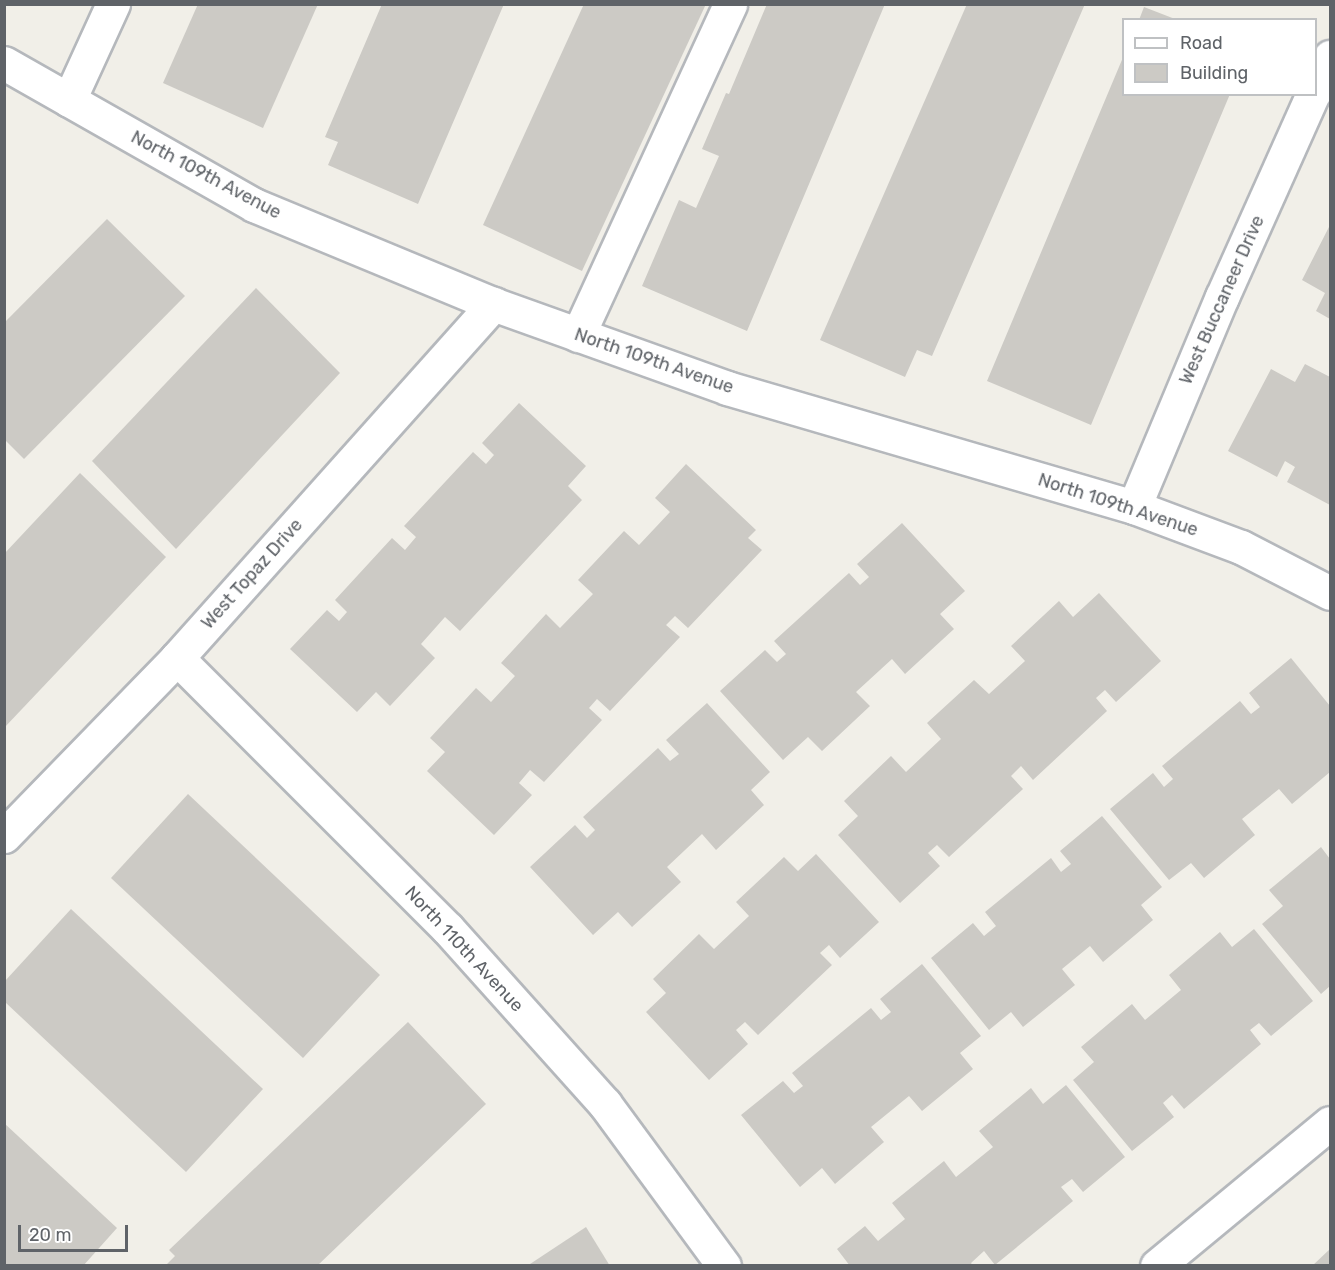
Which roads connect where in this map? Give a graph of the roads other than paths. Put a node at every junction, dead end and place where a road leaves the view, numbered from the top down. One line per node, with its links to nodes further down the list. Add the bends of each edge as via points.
1 (113, 4): 7 (street)
2 (729, 4): 9 (street)
3 (1330, 57): 5 (street)
4 (4, 63): 7 (street, North 109th Avenue)
5 (1317, 88)
6 (1312, 96): 10 (street, West Buccaneer Drive)
7 (69, 100): 8 (street, North 109th Avenue, via 254,205)
8 (493, 304): 9 (street, North 109th Avenue); 12 (street, West Topaz Drive)
9 (578, 334): 10 (street, North 109th Avenue, via 727,388)
10 (1134, 507): 11 (street, North 109th Avenue, via 1241,546)
11 (1330, 593)
12 (177, 658): 13 (street, West Topaz Drive); 15 (street, North 110th Avenue, via 448,929 605,1104)
13 (4, 836)
14 (1330, 1123): 16 (street)
15 (724, 1266)
16 (1157, 1266)

